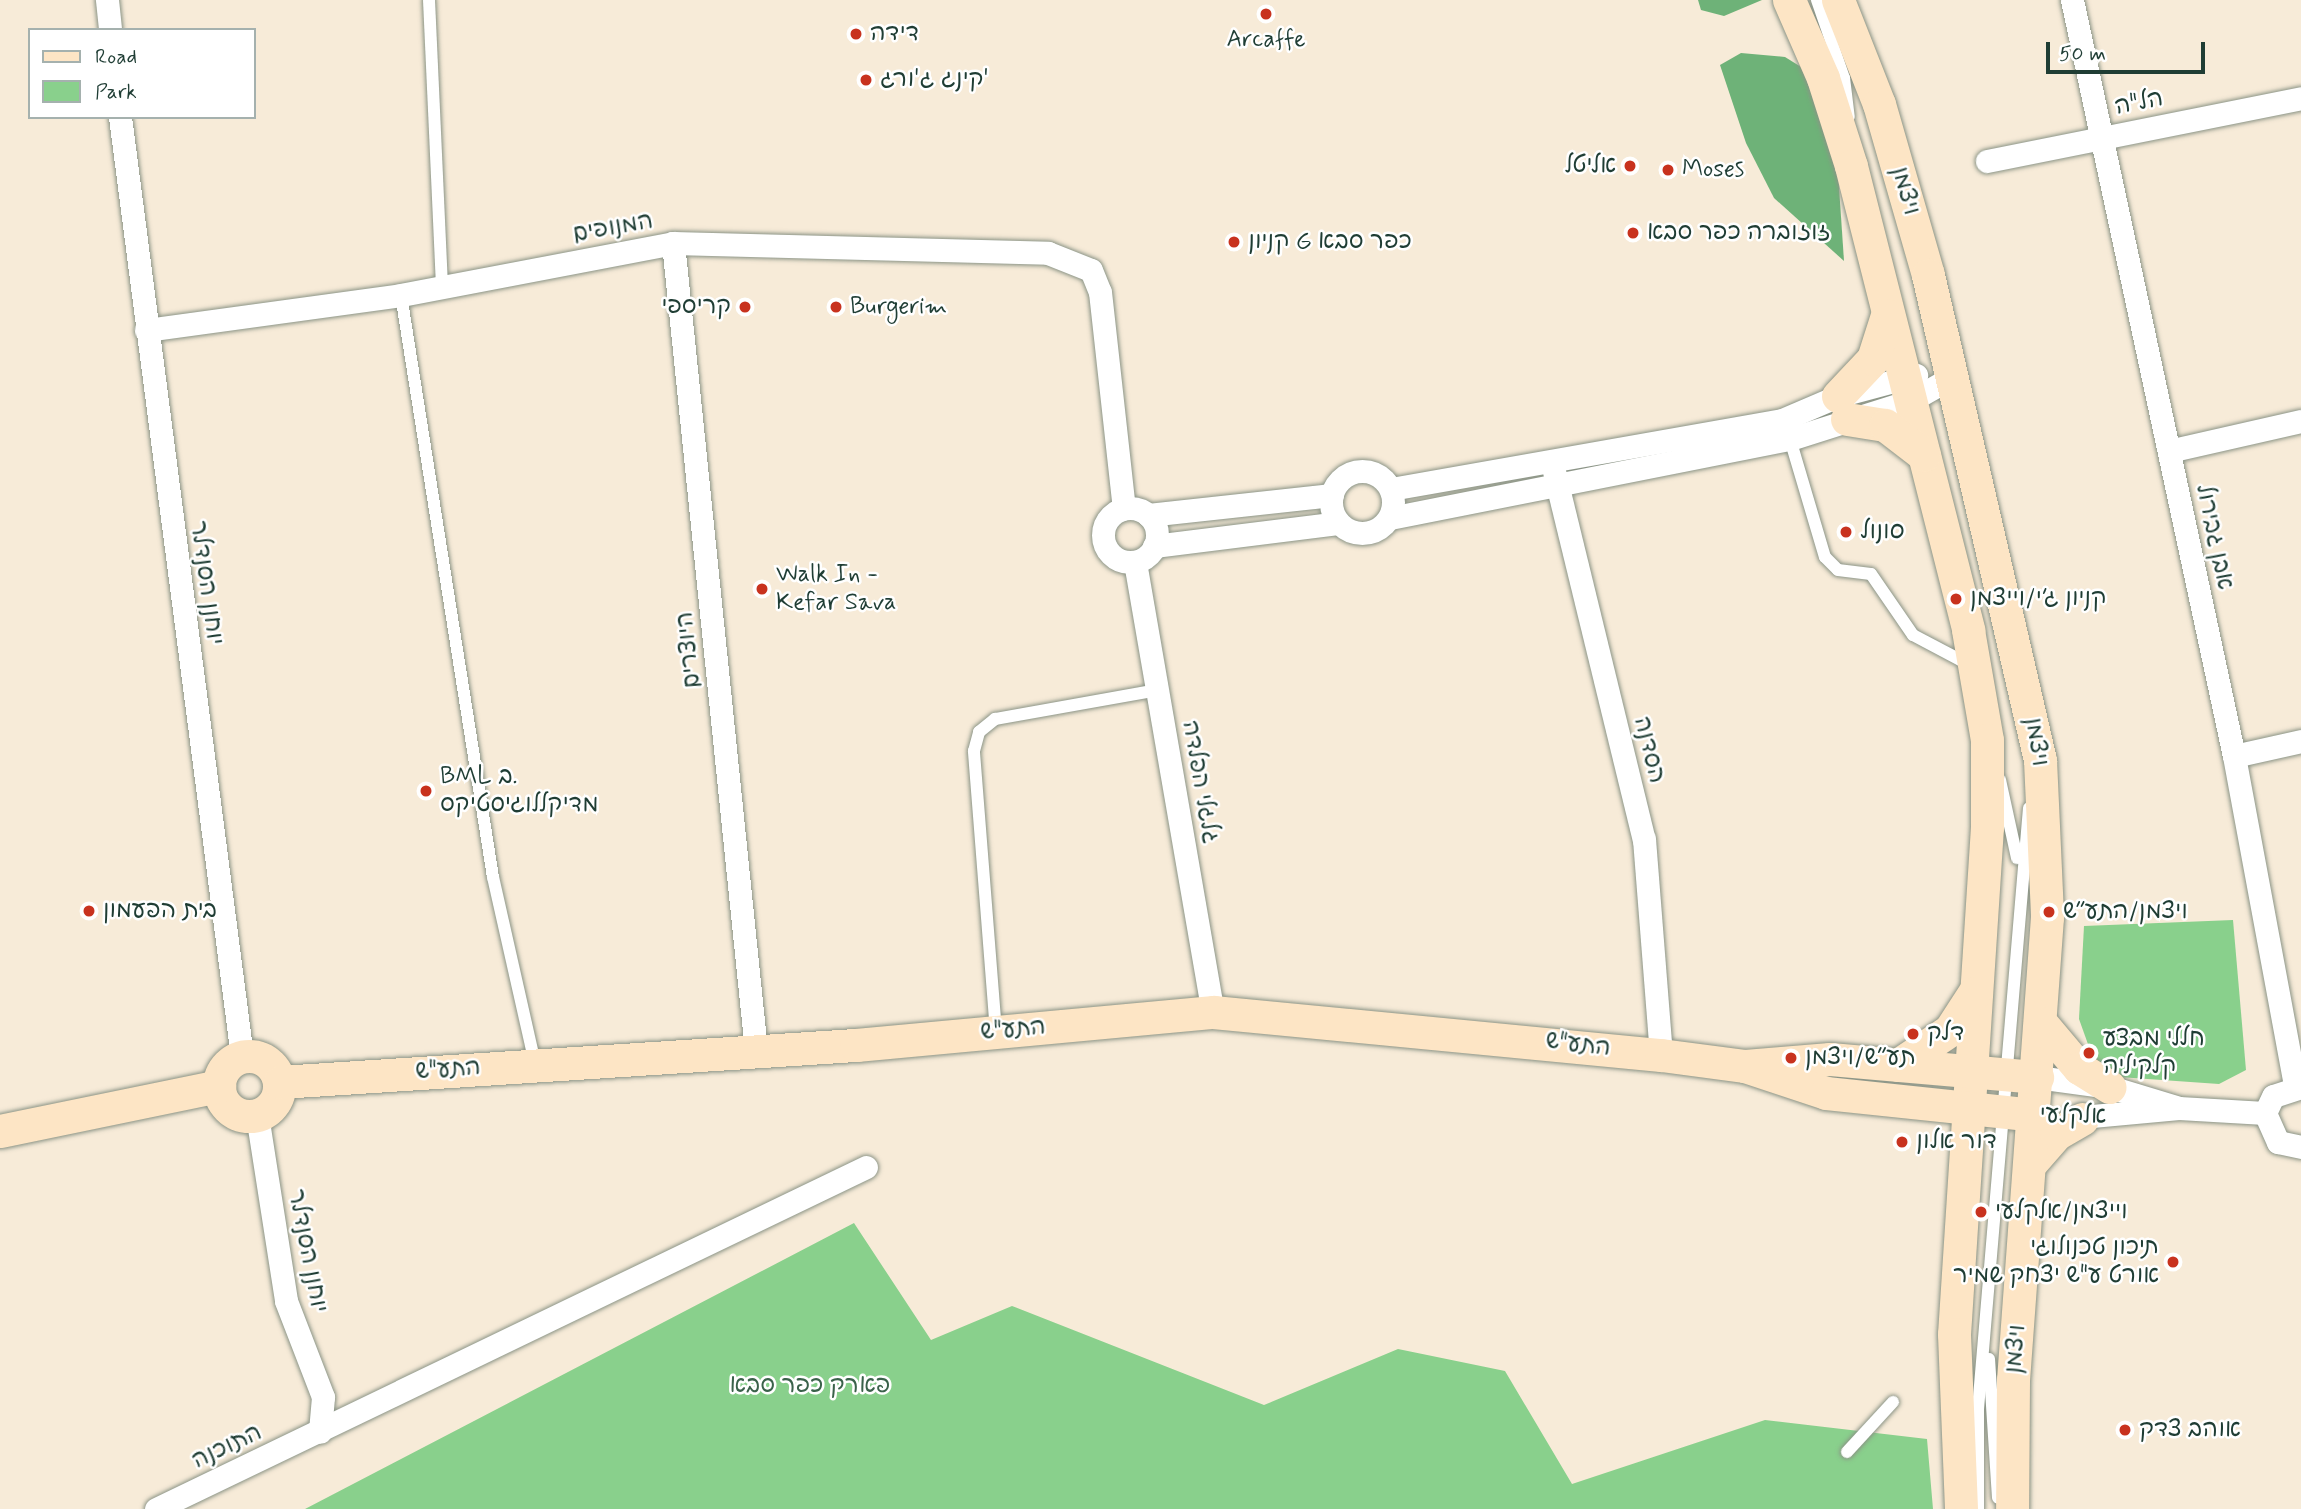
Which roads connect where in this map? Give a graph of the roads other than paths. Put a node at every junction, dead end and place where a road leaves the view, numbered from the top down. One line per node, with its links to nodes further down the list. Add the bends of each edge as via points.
1 (107, 0): 7 (street)
2 (429, 0): 14 (lane)
3 (1789, 0): 12 (main road, ויצמן, via 1824,78)
4 (1816, 0): 12 (lane, via 1844,78)
5 (1838, 0): 18 (main road, ויצמן, via 1880,104)
6 (2072, 0): 10 (street, אבן גבירול)
7 (110, 28)
8 (2301, 98): 10 (street, הל"ה)
9 (120, 119): 17 (street, יוחנן הסנדלר)
10 (2103, 137): 11 (street, הל"ה); 23 (street, אבן גבירול)
11 (1987, 161)
12 (1851, 166): 16 (main road, ויצמן)
13 (673, 243): 14 (street, המנופים); 29 (street, המנופים, via 1048,253 1091,270 1100,292); 46 (street, היוצרים)
14 (442, 285): 15 (street, המנופים)
15 (401, 295): 17 (street, המנופים); 49 (lane, via 493,877)
16 (1887, 315): 19 (main road, ויצמן); 20 (main road, via 1873,359)
17 (146, 330): 48 (street, יוחנן הסנדלר)
18 (1954, 376): 19 (street); 40 (main road, ויצמן)
19 (1906, 388): 20 (street); 24 (main road, ויצמן)
20 (1831, 407): 22 (street); 22 (street); 24 (main road, via 1885,425); 25 (street)
21 (2301, 421): 23 (street)
22 (1790, 439): 27 (street); 35 (lane, via 1825,556 1838,570 1871,574 1913,635)
23 (2169, 451): 39 (street, אבן גבירול)
24 (1924, 455): 35 (main road, ויצמן)
25 (1552, 463): 26 (street); 27 (street, הסדנה)
26 (1391, 489): 28 (street, via 1379,475 1360,471 1342,478); 31 (street)
27 (1557, 489): 31 (street); 47 (street, הסדנה, via 1644,839)
28 (1332, 495): 30 (street); 32 (street)
29 (1124, 509): 30 (street); 34 (street, via 1108,519 1103,536 1110,553)
30 (1148, 515): 33 (street, via 1157,530)
31 (1390, 518): 32 (street, via 1365,534)
32 (1338, 523): 33 (street)
33 (1154, 546): 34 (street)
34 (1135, 562): 36 (street, גלגלי הפלדה)
35 (1975, 668): 37 (main road, ויצמן)
36 (1157, 690): 43 (street, גלגלי הפלדה); 45 (lane, via 995,719 979,732 974,751)
37 (1987, 740): 41 (lane); 42 (main road, ויצמן)
38 (2301, 741): 39 (street)
39 (2234, 756): 57 (street, אבן גבירול)
40 (2040, 760): 41 (lane); 44 (main road, ויצמן, via 2049,864)
41 (2019, 880): 53 (lane)
42 (1975, 990): 50 (main road, via 1950,1030); 52 (main road, ויצמן)
43 (1213, 1012): 45 (main road, התע"ש); 47 (main road, התע"ש)
44 (2041, 1023): 53 (main road, ויצמן); 56 (main road, via 2079,1068)
45 (996, 1032): 46 (main road, התע"ש)
46 (756, 1051): 49 (main road, התע"ש)
47 (1661, 1055): 51 (main road, התע"ש)
48 (242, 1056): 54 (main road, via 262,1058); 55 (main road, via 225,1067)
49 (535, 1063): 54 (main road, התע"ש)
50 (1898, 1065): 51 (main road, התע"ש, via 1808,1058); 52 (main road, התע"ש)
51 (1745, 1066): 58 (main road, התע"ש, via 1813,1091)
52 (1969, 1072): 53 (main road, התע"ש); 60 (main road, ויצמן)
53 (2022, 1076): 56 (street, אלקלעי); 61 (main road, ויצמן)
54 (280, 1082): 63 (main road, via 272,1107)
55 (219, 1086): 63 (main road, via 231,1110); 65 (main road)
56 (2110, 1087): 59 (street, אלקלעי)
57 (2298, 1087): 62 (street, via 2273,1096)
58 (1908, 1103): 60 (main road, התע"ש); 69 (main road, via 1943,1135)
59 (2179, 1108): 62 (street, אלקלעי); 64 (street, אלקלעי)
60 (1966, 1109): 61 (main road, אלקלעי); 69 (main road, ויצמן)
61 (2018, 1114): 64 (street, אלקלעי); 67 (main road, ויצמן); 70 (lane)
62 (2265, 1114): 66 (street, via 2278,1142)
63 (257, 1115): 72 (street, יוחנן הסנדלר, via 286,1301 323,1397)
64 (2082, 1119): 67 (main road, via 2056,1134)
65 (0, 1131)
66 (2301, 1147)
67 (2030, 1164): 78 (main road, ויצמן, via 2013,1380)
68 (866, 1167): 72 (street, התוכנה)
69 (1961, 1177): 75 (main road, ויצמן, via 1953,1384)
70 (1989, 1282): 76 (lane, via 1978,1409); 77 (lane)
71 (1893, 1402): 73 (lane)
72 (320, 1432): 74 (street, התוכנה)
73 (1847, 1452)
74 (156, 1509)
75 (1961, 1509)
76 (1978, 1509)
77 (2000, 1509)
78 (2012, 1509)

